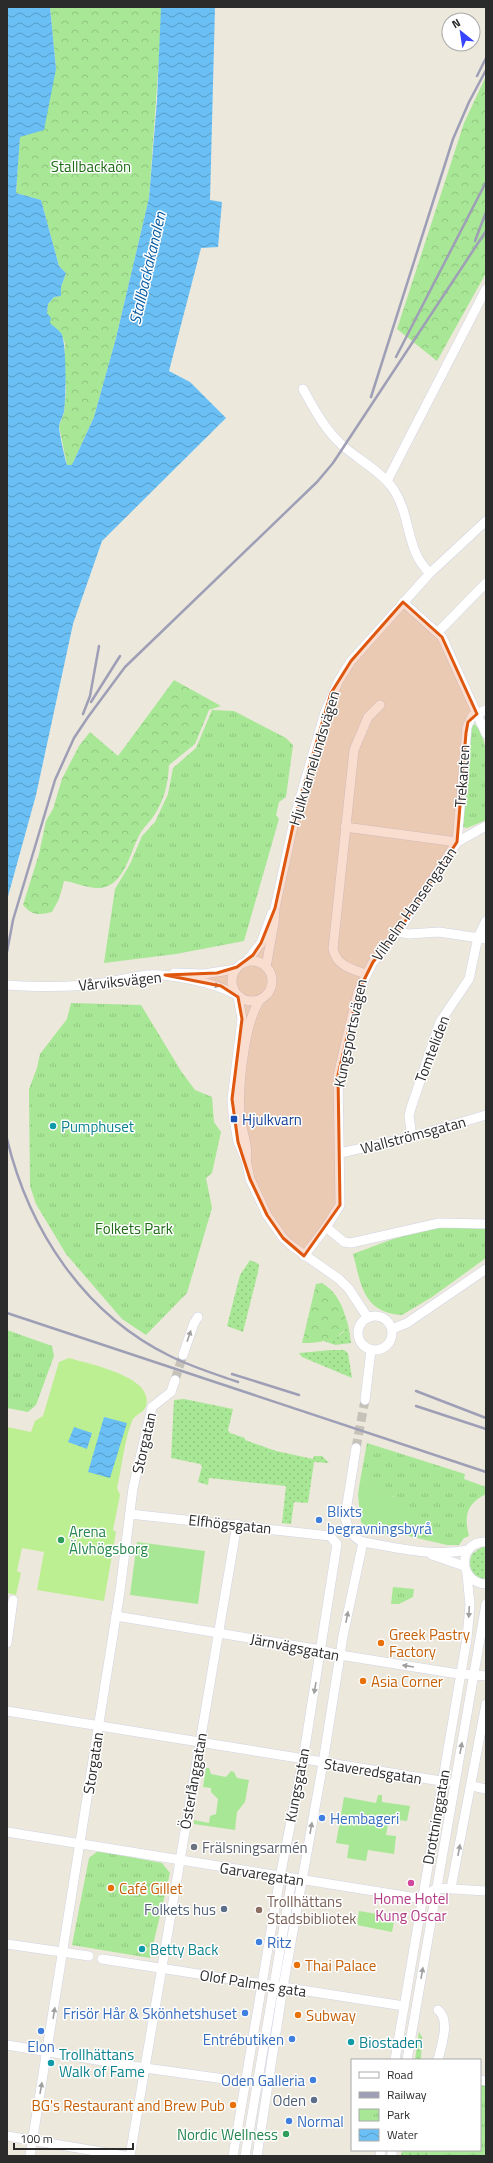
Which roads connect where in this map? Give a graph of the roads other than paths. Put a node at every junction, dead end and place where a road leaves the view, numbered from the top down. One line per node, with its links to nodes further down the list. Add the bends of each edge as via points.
1 (486, 289): 3 (street)
2 (302, 389): 3 (street, via 333,436)
3 (387, 482): 5 (street, via 401,503 419,562)
4 (486, 521): 5 (street, Hjulkvarnelundsvägen)
5 (430, 573): 7 (street, Hjulkvarnelundsvägen)
6 (485, 586): 8 (street)
7 (404, 602): 8 (street); 15 (street, Hjulkvarnelundsvägen, via 351,661 331,693 296,812)
8 (438, 632): 10 (street)
9 (380, 705): 13 (street, Kungsportsvägen, via 368,717 354,750)
10 (482, 712): 11 (street); 14 (street, Trekanten, via 472,716 468,722)
11 (486, 734)
12 (486, 826): 14 (street, Vilhelm Hansengatan)
13 (345, 827): 14 (street); 22 (street, Kungsportsvägen, via 333,949 339,962)
14 (457, 842): 17 (street, Vilhelm Hansengatan)
15 (275, 908): 19 (street, Hjulkvarnelundsvägen, via 261,943); 20 (street, Hjulkvarnelundsvägen)
16 (486, 921): 18 (street, Tomteliden)
17 (398, 932): 18 (street, via 439,932); 22 (street, Vilhelm Hansengatan)
18 (482, 938): 28 (street, Tomteliden, via 469,979 440,1022 409,1116)
19 (246, 962): 20 (street, via 258,962); 21 (street)
20 (266, 967): 26 (street, via 271,974 272,983 267,995)
21 (236, 969): 23 (street, via 217,973); 25 (street, via 231,980)
22 (366, 974): 29 (street, Kungsportsvägen, via 358,992 338,1075)
23 (165, 975): 24 (street, Vårviksvägen, via 102,983); 25 (street, Vårviksvägen, one-way to 25, via 221,986)
24 (7, 985)
25 (237, 995): 26 (street, via 247,1001); 30 (street, via 242,1019 232,1107 238,1142)
26 (260, 1000): 30 (street, via 250,1020 241,1086 240,1117 247,1152)
27 (486, 1115): 28 (street, Wallströmsgatan)
28 (412, 1137): 29 (street, Wallströmsgatan)
29 (340, 1153): 32 (street, Kungsportsvägen, via 340,1206)
30 (246, 1160): 33 (street, via 250,1179 267,1215 283,1238)
31 (486, 1224): 32 (street, via 439,1223 351,1243 344,1242)
32 (326, 1228): 33 (street, Kungsportsvägen)
33 (304, 1256): 36 (street, via 339,1279 349,1289)
34 (486, 1269): 37 (street, via 407,1323)
35 (198, 1317): 39 (street, one-way to 35)
36 (368, 1318): 37 (street, via 382,1318); 38 (street, via 360,1325 359,1335 363,1344)
37 (392, 1329): 38 (street, via 388,1345)
38 (371, 1350): 41 (street)
39 (183, 1355)
40 (175, 1380): 43 (street, Storgatan, via 171,1392 152,1406 133,1488)
41 (365, 1400)
42 (356, 1448): 46 (street, via 345,1517 350,1531)
43 (130, 1514): 44 (street, Elfhögsgatan); 54 (street, Storgatan)
44 (237, 1524): 45 (street, Elfhögsgatan); 56 (street, Österlånggatan)
45 (330, 1536): 58 (street, Kungsgatan, via 335,1539 336,1549)
46 (363, 1542): 49 (street); 59 (street, Kungsgatan, one-way to 46)
47 (486, 1542): 48 (street, via 478,1543)
48 (468, 1550): 49 (street, via 450,1553); 50 (street, Drottninggatan, via 464,1560)
49 (422, 1551): 50 (street)
50 (465, 1570): 51 (street, via 475,1581); 60 (street, Drottninggatan, one-way to 60, via 470,1605)
51 (486, 1584)
52 (13, 1600): 57 (street)
53 (486, 1604): 55 (street, Drottninggatan)
54 (116, 1616): 56 (street, Järnvägsgatan); 65 (street, Storgatan)
55 (485, 1617): 61 (street, Drottninggatan)
56 (218, 1633): 58 (street, Järnvägsgatan); 66 (street, Österlånggatan)
57 (7, 1643)
58 (321, 1650): 59 (street, Järnvägsgatan); 67 (street, Kungsgatan, one-way to 67)
59 (340, 1655): 60 (street, Järnvägsgatan, one-way to 59); 68 (street, Kungsgatan)
60 (461, 1673): 61 (street, Järnvägsgatan); 69 (street, Drottninggatan)
61 (474, 1674): 62 (street, Järnvägsgatan); 70 (street, Drottninggatan, one-way to 61)
62 (486, 1676)
63 (486, 1704): 71 (street, Drottninggatan)
64 (7, 1711): 65 (street, Staveredsgatan)
65 (99, 1727): 66 (street, Staveredsgatan); 74 (street, Storgatan)
66 (199, 1743): 67 (street, Staveredsgatan); 75 (street, Österlånggatan)
67 (303, 1760): 68 (street, Staveredsgatan); 76 (street, Kungsgatan)
68 (323, 1763): 69 (street, Staveredsgatan); 78 (street, Kungsgatan, one-way to 68)
69 (442, 1781): 70 (street, Staveredsgatan); 82 (street, Drottninggatan)
70 (454, 1784): 79 (street, Drottninggatan)
71 (472, 1786): 72 (street); 80 (street, Drottninggatan, one-way to 71)
72 (486, 1789)
73 (7, 1832): 74 (street, Garvaregatan)
74 (80, 1844): 75 (street, Garvaregatan); 84 (street, Storgatan)
75 (180, 1861): 76 (street, Garvaregatan); 87 (street, Österlånggatan)
76 (280, 1877): 77 (street, Garvaregatan); 88 (street, Kungsgatan)
77 (292, 1879): 78 (street, Garvaregatan); 89 (street, Kungsgatan)
78 (302, 1881): 82 (street, Garvaregatan); 89 (street, Kungsgatan)
79 (437, 1888): 80 (street); 82 (street); 95 (street, Drottninggatan, one-way to 79)
80 (452, 1888): 81 (street)
81 (486, 1891)
82 (422, 1897): 90 (street, Drottninggatan)
83 (7, 1944): 84 (street)
84 (63, 1952): 85 (street); 93 (street, Storgatan, one-way to 84)
85 (89, 1956)
86 (102, 1959): 87 (street, Olof Palmes gata)
87 (162, 1968): 88 (street, Olof Palmes gata); 97 (street, Österlånggatan)
88 (262, 1985): 89 (street, Olof Palmes gata); 98 (street, Kungsgatan)
89 (278, 1987): 90 (street, Olof Palmes gata); 105 (street, Kungsgatan); 106 (street, Kungsgatan)
90 (404, 2006): 94 (street, Drottninggatan)
91 (438, 2010): 96 (street, via 443,2014 445,2021)
92 (7, 2045): 93 (street)
93 (47, 2051): 97 (street); 100 (street, Storgatan, one-way to 93)
94 (395, 2059)
95 (407, 2059)
96 (438, 2059)
97 (145, 2068): 98 (street); 103 (street, Österlånggatan)
98 (246, 2082): 104 (street, Kungsgatan)
99 (7, 2136): 100 (street)
100 (32, 2140): 101 (street, Storgatan); 102 (street)
101 (30, 2156)
102 (124, 2156)
103 (130, 2156)
104 (233, 2156)
105 (245, 2156)
106 (257, 2156)

